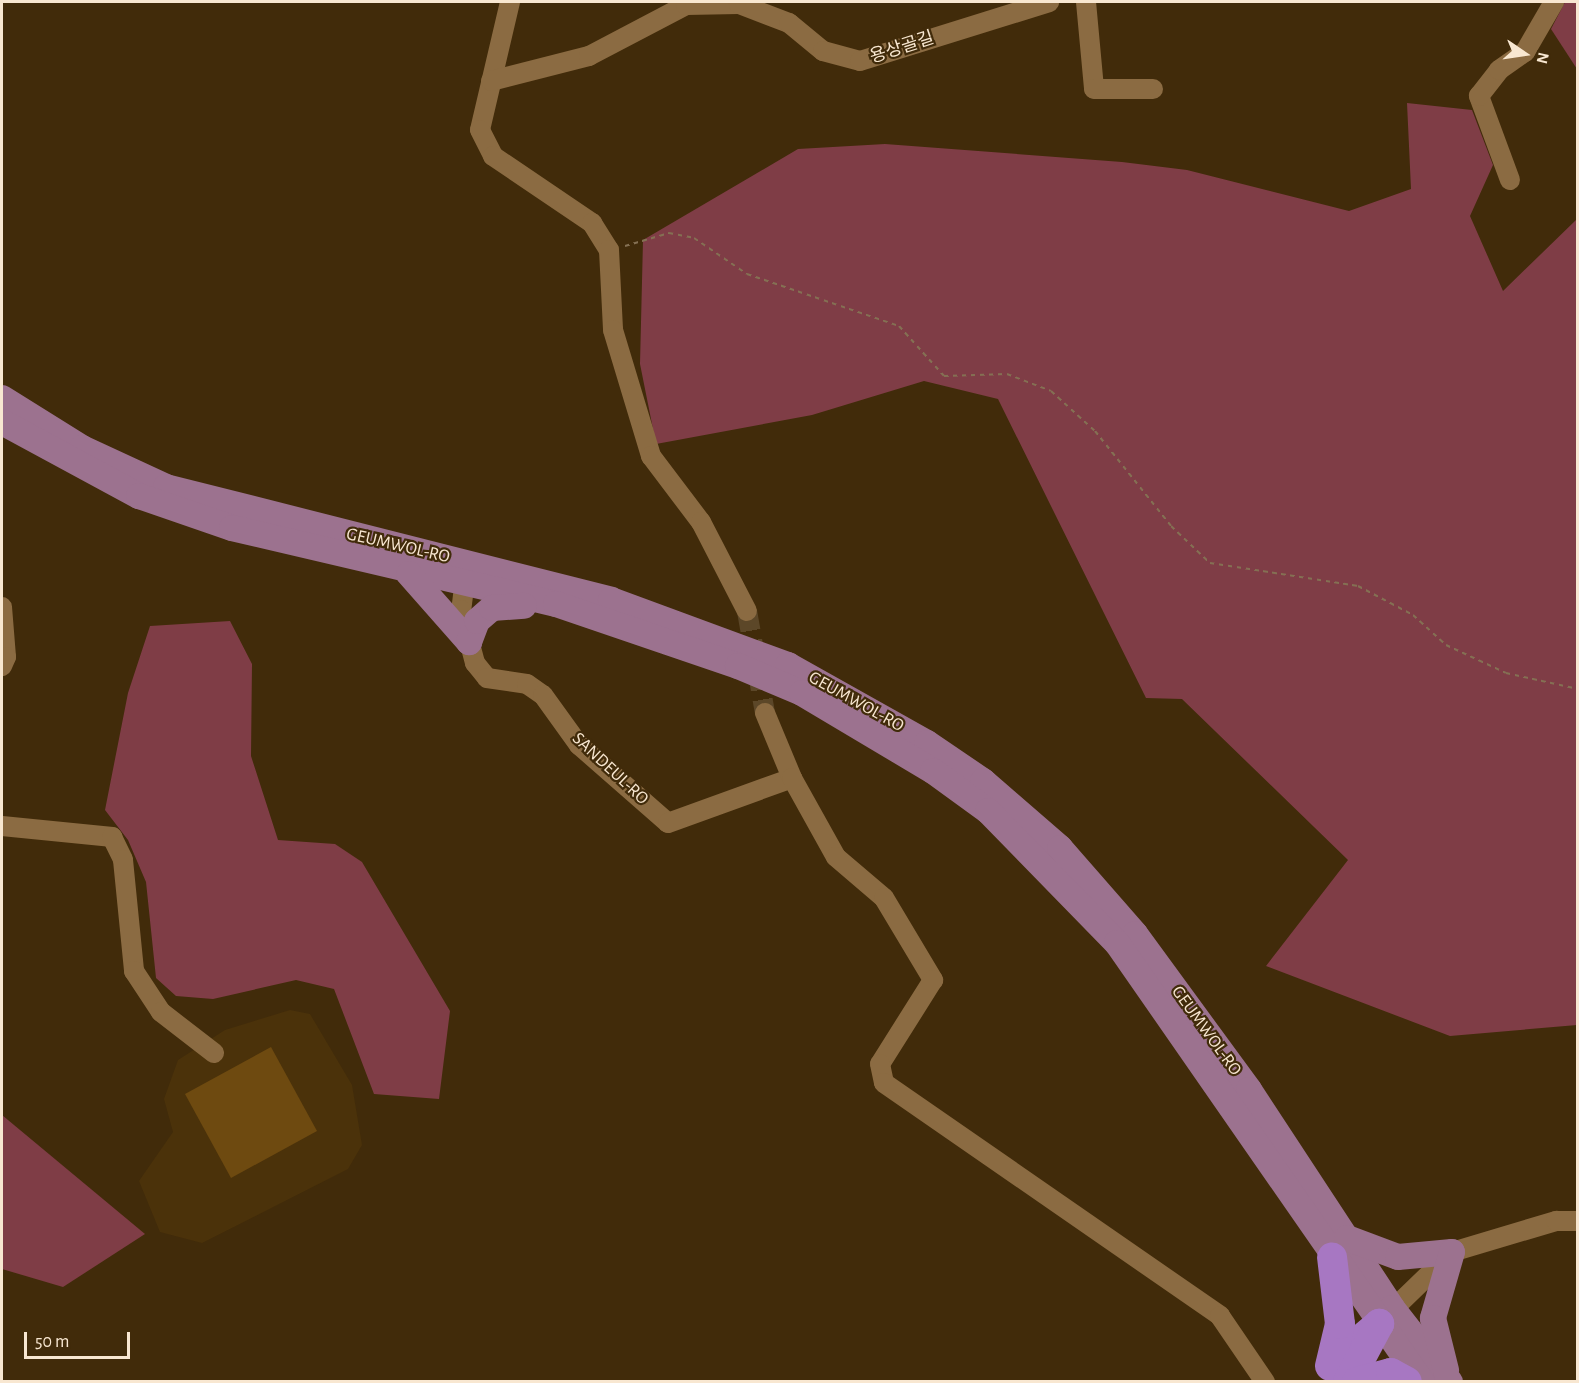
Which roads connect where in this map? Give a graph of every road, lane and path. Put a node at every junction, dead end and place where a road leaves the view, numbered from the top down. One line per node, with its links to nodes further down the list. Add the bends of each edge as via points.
1 (510, 2): 5 (street)
2 (1049, 2): 5 (street, 용상골길, via 860,61 823,51 789,23 739,4 686,5 590,56)
3 (1086, 2): 6 (street, via 1094,89)
4 (1554, 2): 7 (street, via 1525,52 1499,70 1479,96)
5 (491, 81): 8 (street, via 480,130 493,156 592,223)
6 (1153, 89)
7 (1510, 180)
8 (609, 250): 15 (street, via 613,330 651,456 701,522); 18 (path, via 669,232 694,238 747,274 899,326 944,376 1007,374 1051,391 1095,431 1171,526 1210,563 1358,586 1413,615 1446,645 1506,673)
9 (2, 398): 12 (main road, GEUMWOL-RO, via 82,448 166,487)
10 (2, 422): 11 (main road, GEUMWOL-RO, via 139,496 232,528)
11 (406, 572): 12 (main road, GEUMWOL-RO); 16 (main road, via 429,590)
12 (465, 574): 13 (main road, GEUMWOL-RO); 16 (street, SANDEUL-RO, via 461,610); 24 (main road, GEUMWOL-RO, via 611,600 788,665 874,710 983,781 1060,848 1135,934 1249,1089)
13 (556, 604): 16 (main road, via 492,608); 24 (main road, GEUMWOL-RO, via 738,666 802,693 872,731 988,811 1117,943)
14 (2, 607): 17 (street, via 6,657)
15 (747, 611)
16 (468, 642): 20 (street, SANDEUL-RO, via 487,678 527,684 543,695 579,745 668,823)
17 (2, 666)
18 (1578, 689)
19 (765, 713): 20 (street)
20 (792, 778): 29 (street, via 836,857 884,898 933,980 880,1064 884,1083 1220,1316)
21 (2, 826): 22 (street, via 112,837 123,860 134,970 161,1012)
22 (214, 1053)
23 (1578, 1221): 25 (street, via 1556,1221)
24 (1339, 1248): 25 (main road, via 1398,1257); 26 (main road, GEUMWOL-RO); 27 (highway, via 1340,1324)
25 (1452, 1252): 26 (street); 28 (main road, via 1433,1318)
26 (1386, 1316): 27 (highway, via 1350,1344); 28 (main road, GEUMWOL-RO); 32 (main road, GEUMWOL-RO)
27 (1332, 1376)
28 (1449, 1380)
29 (1265, 1382)
30 (1357, 1382): 31 (highway, via 1391,1373)
31 (1407, 1382)
32 (1422, 1382)

